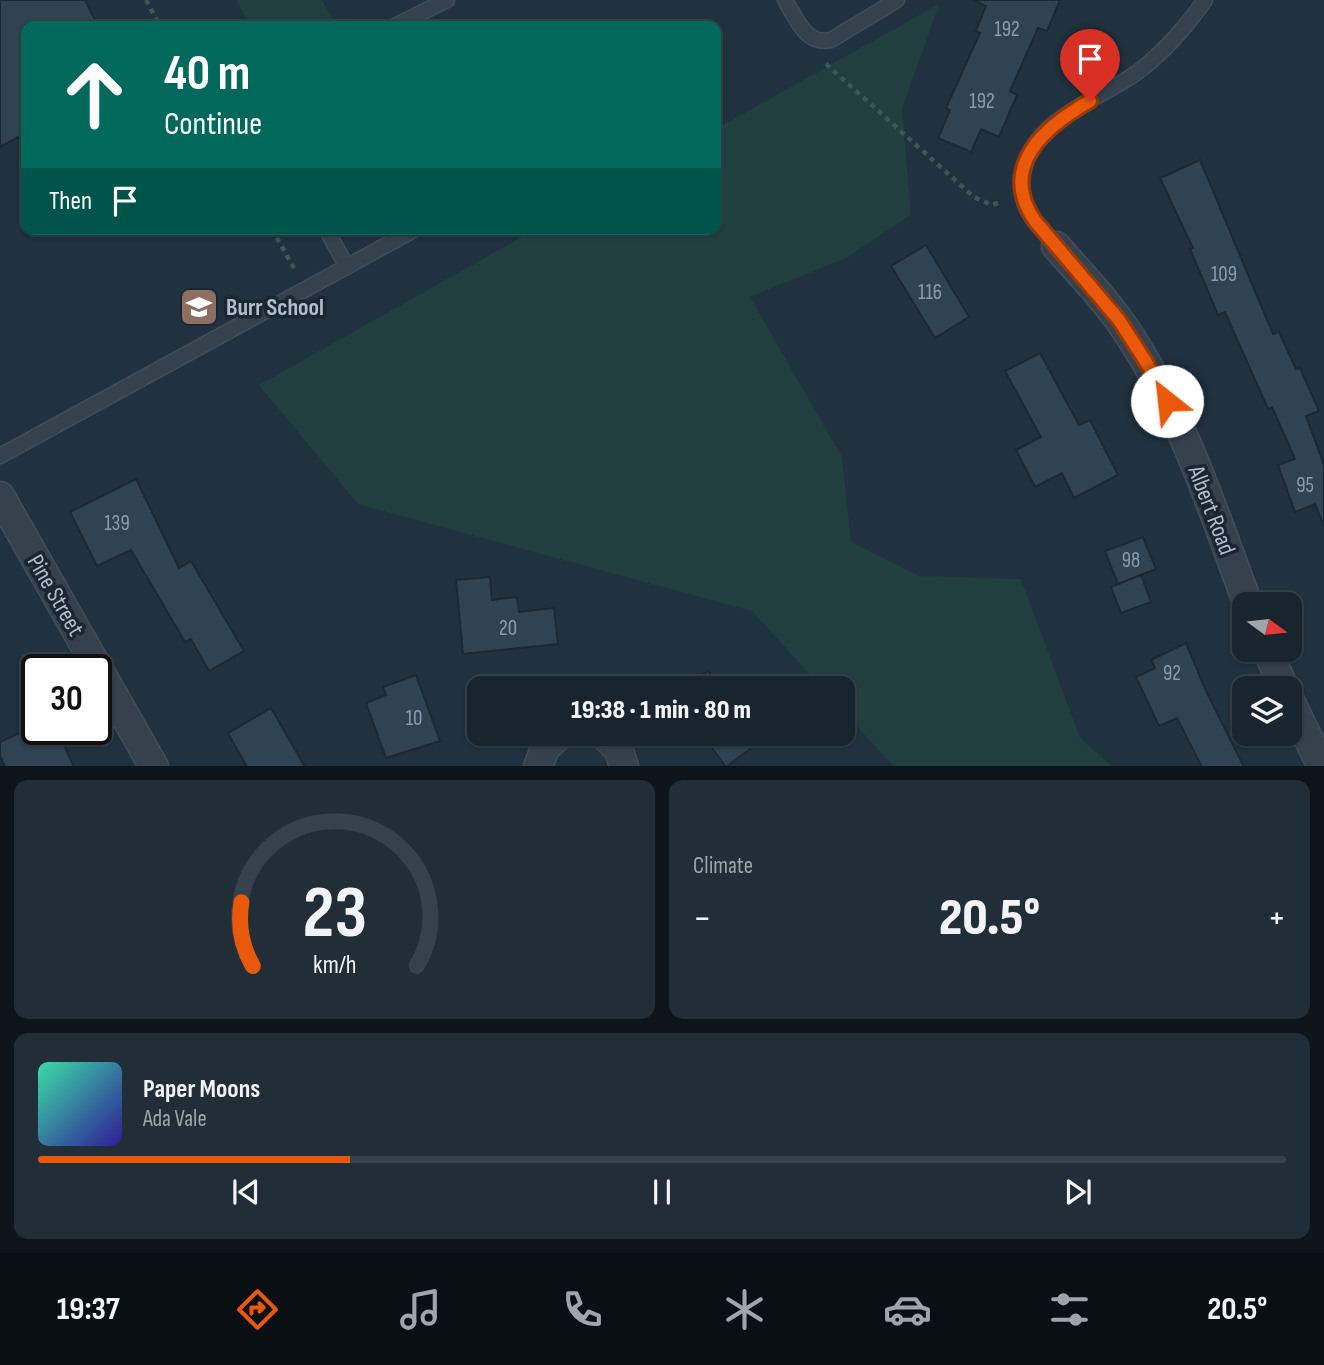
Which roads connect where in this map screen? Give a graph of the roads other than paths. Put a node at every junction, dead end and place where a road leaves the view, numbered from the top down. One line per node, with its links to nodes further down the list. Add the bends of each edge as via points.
1 (447, 0): 5 (lane)
2 (785, 0): 3 (lane, via 808,35 820,41 831,40)
3 (897, 0)
4 (1205, 0): 8 (lane, via 1152,60 1072,111 1034,145 1022,188 1029,212)
5 (405, 21)
6 (329, 235): 9 (lane)
7 (405, 235): 9 (lane)
8 (1056, 246): 12 (street, Albert Road, via 1119,320 1160,387 1188,444)
9 (347, 267): 10 (lane)
10 (0, 456)
11 (1, 500): 16 (street, Pine Street)
12 (1244, 592)
13 (1302, 725): 19 (street)
14 (547, 746): 17 (street)
15 (615, 746): 18 (street)
16 (154, 766)
17 (538, 766)
18 (624, 766)
19 (1322, 766)

